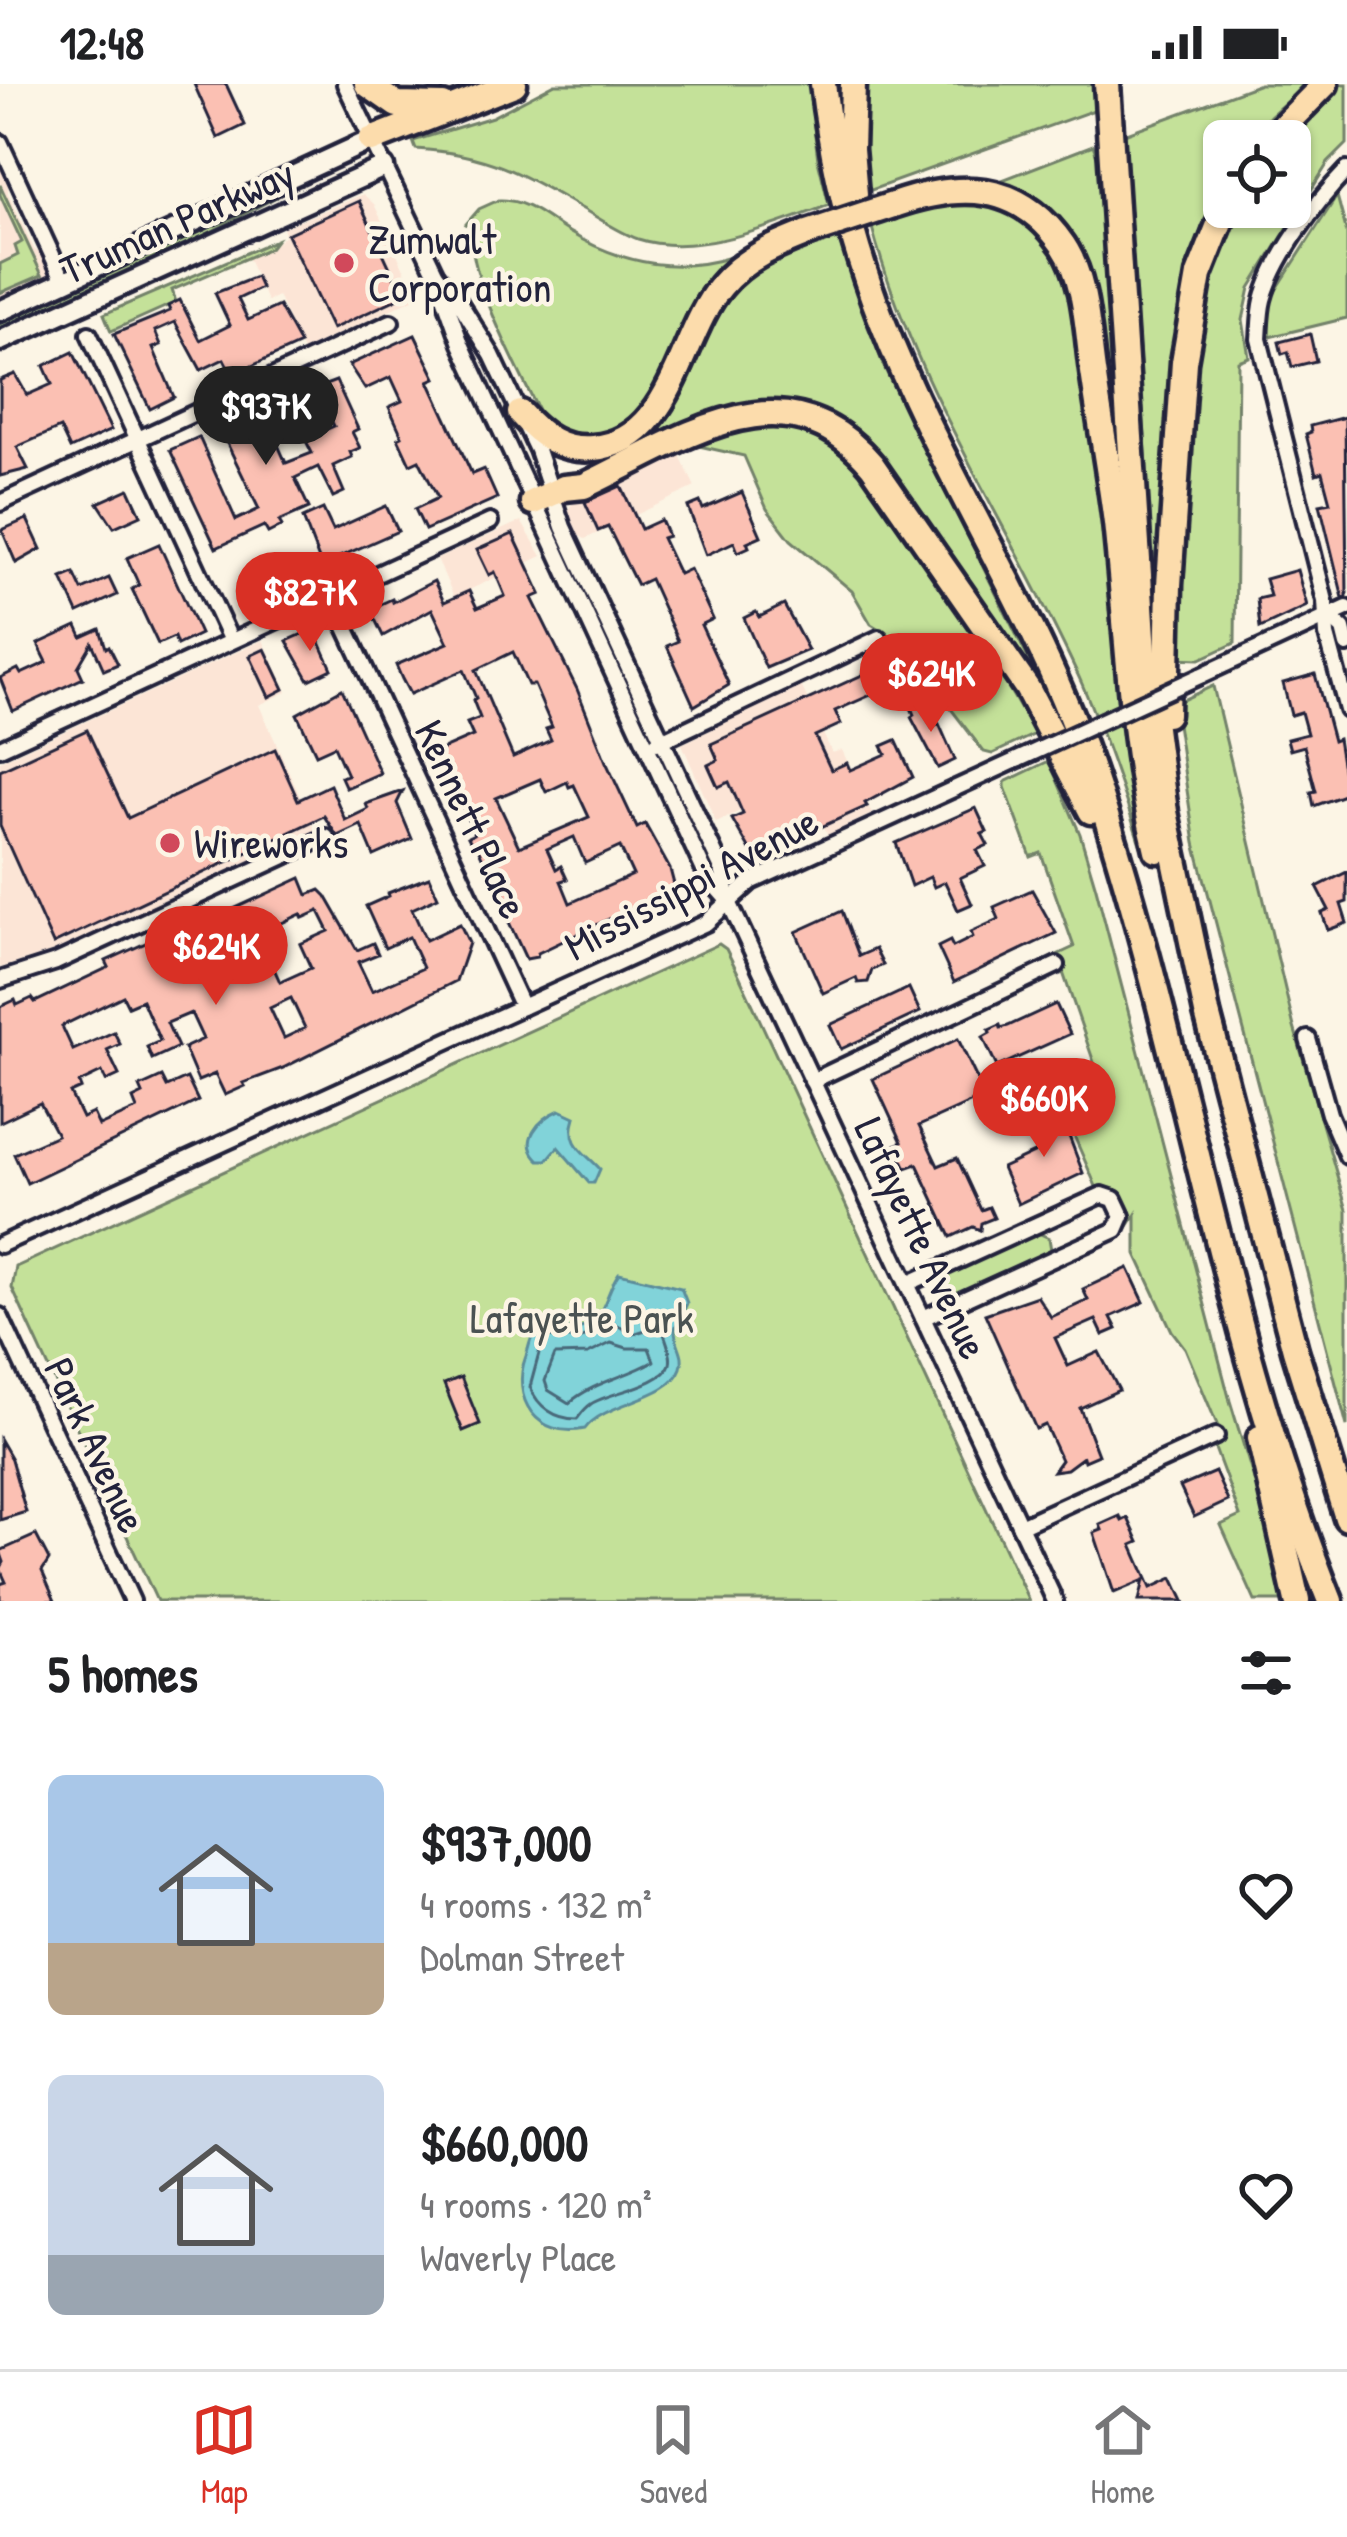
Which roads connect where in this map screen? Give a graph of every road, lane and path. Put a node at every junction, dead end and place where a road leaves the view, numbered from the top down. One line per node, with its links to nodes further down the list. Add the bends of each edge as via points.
1 (345, 84): 10 (street, Lafayette Avenue)
2 (367, 84): 8 (highway, via 397,105)
3 (514, 84): 8 (highway)
4 (824, 84): 15 (highway)
5 (853, 84): 15 (highway)
6 (1107, 84): 37 (highway, via 1144,652)
7 (1325, 84): 9 (highway)
8 (469, 104): 10 (highway)
9 (1290, 120)
10 (371, 140): 12 (street, Lafayette Avenue); 17 (main road, Truman Parkway)
11 (0, 142): 17 (street)
12 (384, 167): 16 (street, Lafayette Avenue); 21 (main road, Truman Parkway)
13 (1347, 170): 29 (street, via 1284,255 1263,298 1259,339)
14 (1218, 228): 37 (highway, via 1199,275 1184,362)
15 (861, 262): 39 (highway, via 913,393 1063,697)
16 (436, 274): 22 (street, Lafayette Avenue, via 482,335); 24 (street, Lafayette Avenue, via 461,344)
17 (64, 281): 18 (main road, Truman Parkway)
18 (0, 310)
19 (391, 322): 23 (street)
20 (89, 334): 23 (street)
21 (0, 341)
22 (520, 413): 24 (street, Lafayette Avenue); 44 (highway, bridge, via 569,447 629,436 656,410 723,283 757,255 808,233 955,189 1000,195 1037,217 1073,262 1116,523 1141,786)
23 (138, 439): 25 (street); 31 (street)
24 (549, 494): 34 (street, Lafayette Avenue); 36 (street, Lafayette Avenue); 39 (highway, via 759,412 803,416 842,433 1027,688)
25 (0, 503)
26 (490, 522): 27 (street)
27 (332, 595): 31 (street); 43 (street, Kennett Place)
28 (1347, 608): 29 (street, Mississippi Avenue)
29 (1329, 616): 32 (street); 33 (street); 40 (street, Mississippi Avenue, bridge, via 758,878)
30 (879, 638): 34 (street)
31 (231, 641): 35 (street)
32 (1347, 645)
33 (1347, 710)
34 (663, 740): 36 (street); 40 (street, Lafayette Avenue)
35 (0, 748)
36 (646, 748): 40 (street, Lafayette Avenue, via 707,877)
37 (1165, 812): 44 (highway)
38 (326, 837): 42 (street, via 56,962)
39 (1127, 890): 55 (highway)
40 (729, 902): 43 (street, Mississippi Avenue, via 706,922); 46 (street, Lafayette Avenue)
41 (1057, 965): 46 (street)
42 (0, 980)
43 (522, 1006): 50 (street, Mississippi Avenue)
44 (1207, 1012): 54 (highway)
45 (1308, 1039): 48 (street)
46 (812, 1081): 51 (street, Lafayette Avenue)
47 (1347, 1106): 48 (street)
48 (1329, 1114): 49 (street)
49 (1347, 1156)
50 (0, 1245)
51 (907, 1284): 53 (street, Lafayette Avenue); 53 (street, via 1102,1195 1122,1216 1116,1230)
52 (0, 1316): 60 (street, Park Avenue)
53 (923, 1318): 59 (street, Lafayette Avenue)
54 (1295, 1350): 57 (highway); 58 (highway)
55 (1252, 1358): 62 (highway, via 1262,1450); 63 (highway)
56 (1216, 1436): 59 (street)
57 (1347, 1462)
58 (1347, 1518)
59 (1020, 1526): 61 (street, Lafayette Avenue)
60 (132, 1601)
61 (1055, 1601)
62 (1297, 1601)
63 (1330, 1601)

